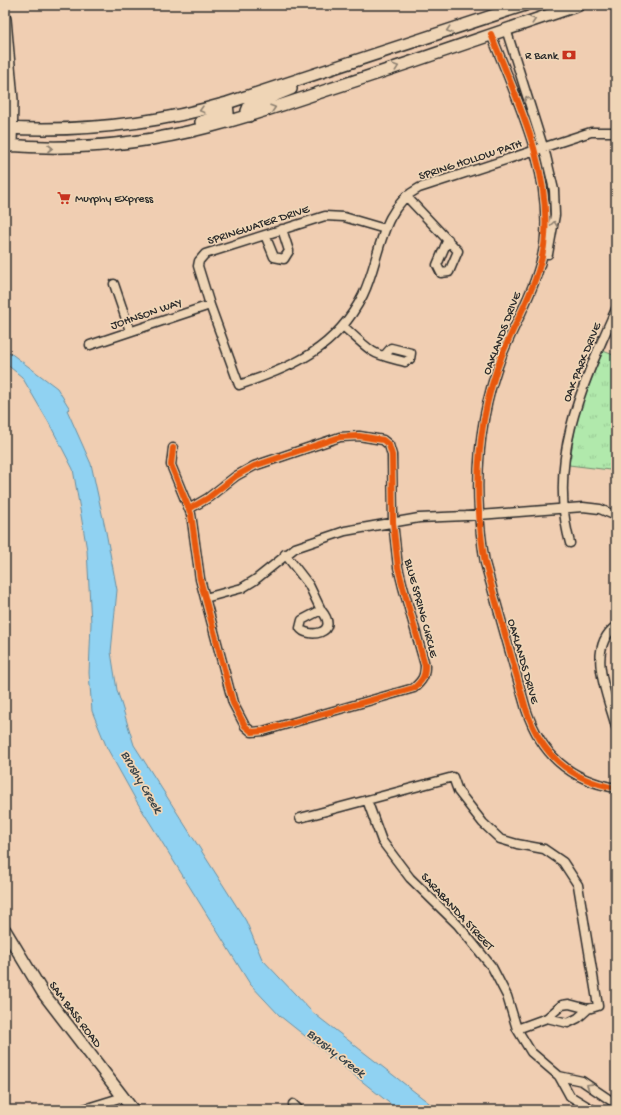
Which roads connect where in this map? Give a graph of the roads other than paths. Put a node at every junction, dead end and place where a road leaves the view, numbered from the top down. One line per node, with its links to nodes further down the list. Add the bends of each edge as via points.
1 (525, 5): 3 (main road)
2 (579, 5): 6 (main road, one-way to 2)
3 (500, 14): 4 (main road); 6 (main road)
4 (486, 18): 7 (main road); 8 (main road, one-way to 8)
5 (5, 19): 11 (main road, via 11,82)
6 (506, 29): 7 (main road); 15 (street, OAKLANDS DRIVE, one-way to 6)
7 (491, 34): 10 (main road, one-way to 7); 16 (street, OAKLANDS DRIVE)
8 (345, 64): 9 (main road); 10 (main road, via 338,72 255,103 248,108)
9 (227, 103): 11 (main road, one-way to 11, via 143,123 62,129); 13 (main road, via 229,111 226,114 154,133)
10 (249, 116): 13 (main road, via 199,130)
11 (8, 128): 14 (main road)
12 (616, 132): 15 (street, SPRING HOLLOW PATH, via 591,132)
13 (144, 140): 14 (main road, one-way to 13, via 69,148)
14 (8, 146)
15 (544, 148): 16 (street, SPRING HOLLOW PATH); 23 (street, OAKLANDS DRIVE, one-way to 15, via 547,259 555,215 554,190)
16 (534, 151): 17 (street, SPRING HOLLOW PATH, via 419,188); 23 (street, OAKLANDS DRIVE, via 546,199 545,237 542,257)
17 (406, 196): 19 (street, SPRING HOLLOW PATH, via 394,210); 21 (street)
18 (282, 229): 19 (street, SPRINGWATER DRIVE, via 320,217 334,216 355,219); 20 (street, SPRINGWATER DRIVE); 20 (street, via 289,251 284,259 274,256)
19 (385, 229): 26 (street, SPRING HOLLOW PATH, via 365,288)
20 (265, 235): 24 (street, SPRINGWATER DRIVE, via 201,257 198,266)
21 (448, 239)
22 (114, 284): 27 (street)
23 (526, 300): 34 (street, OAKLANDS DRIVE, via 502,357 485,414 479,456)
24 (210, 305): 27 (street, JOHNSON WAY); 30 (street, SPRINGWATER DRIVE)
25 (616, 309): 33 (street, OAK PARK DRIVE, via 575,408 563,475)
26 (343, 326): 29 (street, via 372,352); 30 (street, SPRING HOLLOW PATH, via 299,362)
27 (130, 331): 28 (street, JOHNSON WAY)
28 (90, 345)
29 (384, 356)
30 (239, 385)
31 (173, 448): 32 (street, via 171,465)
32 (189, 509): 36 (street, BLUE SPRING CIRCLE, via 254,466 340,437 359,436 380,439 389,445 391,450); 39 (street, BLUE SPRING CIRCLE)
33 (565, 509): 34 (street); 35 (street, via 591,507); 37 (street, OAK PARK DRIVE)
34 (479, 516): 36 (street, via 430,517); 43 (street, OAKLANDS DRIVE, via 485,563 526,709 535,732 549,753 566,769 585,781)
35 (616, 516)
36 (392, 522): 38 (street, via 335,534 303,544); 39 (street, BLUE SPRING CIRCLE, via 402,588 425,665 422,681 414,688 252,732 233,703)
37 (570, 543)
38 (285, 554): 39 (street, via 242,588); 40 (street, via 309,585)
39 (205, 598)
40 (321, 610)
41 (616, 626): 42 (street, via 605,637 600,653 600,664)
42 (616, 727)
43 (616, 788)
44 (367, 800): 45 (street); 47 (street, via 453,777 458,791 483,823 500,838 544,849 563,862 578,885 598,1006); 49 (street, SARABANDA STREET, via 382,841 410,878 458,925 492,967 507,996)
45 (300, 818)
46 (5, 930): 51 (main road, SAM BASS ROAD, via 43,993)
47 (588, 1009): 48 (street, via 568,1023); 48 (street, via 562,1004)
48 (547, 1018): 49 (street)
49 (517, 1029): 50 (street, SARABANDA STREET, via 531,1052)
50 (559, 1076): 52 (street, SARABANDA STREET, one-way to 50, via 582,1081); 55 (street, SARABANDA STREET, via 570,1096)
51 (123, 1097): 53 (street); 54 (main road, SAM BASS ROAD)
52 (616, 1104)
53 (81, 1110)
54 (133, 1110)
55 (593, 1110)

